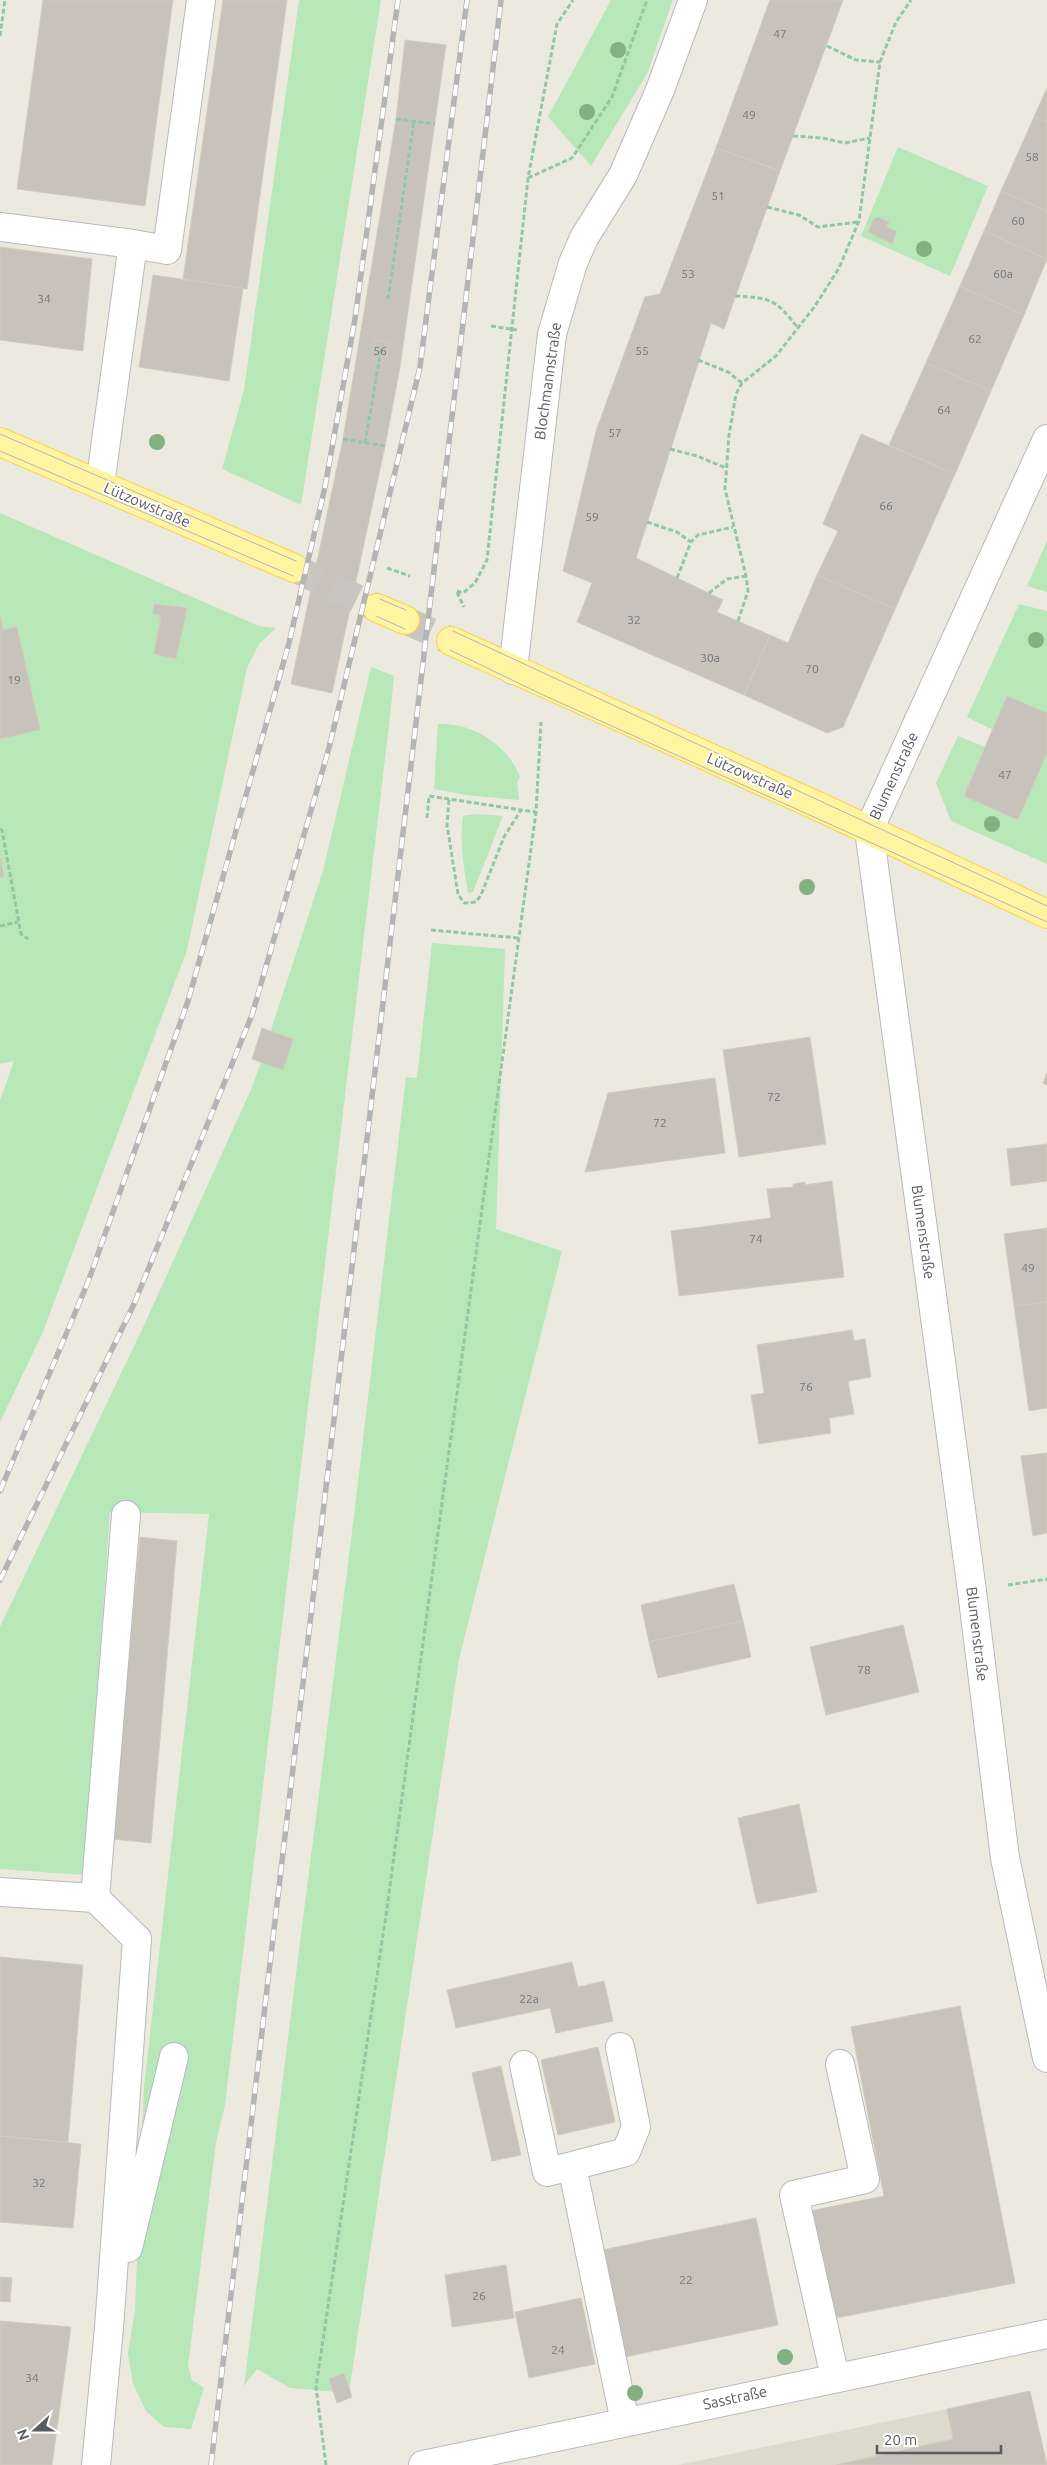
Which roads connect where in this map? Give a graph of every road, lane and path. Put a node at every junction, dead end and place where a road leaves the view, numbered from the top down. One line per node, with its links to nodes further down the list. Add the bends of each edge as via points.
1 (5, 0): 7 (path)
2 (201, 0): 19 (street, via 167,250)
3 (573, 0): 15 (path, via 557,24)
4 (647, 0): 15 (path, via 612,97 572,158)
5 (693, 0): 50 (street, Blochmannstraße, via 624,175 584,238 573,263 552,334)
6 (911, 0): 9 (path, via 896,22)
7 (0, 36)
8 (827, 46): 9 (path, via 856,60)
9 (880, 62): 14 (path)
10 (396, 119): 11 (path)
11 (414, 121): 12 (path); 21 (path)
12 (435, 124)
13 (793, 136): 14 (path, via 845,143)
14 (870, 138): 17 (path)
15 (528, 178): 24 (path)
16 (767, 207): 17 (path, via 799,215 818,226)
17 (859, 222): 23 (path, via 839,268)
18 (0, 227): 19 (street)
19 (133, 244): 35 (street)
20 (735, 296): 23 (path, via 772,300 784,309)
21 (388, 299)
22 (491, 326): 24 (path)
23 (798, 328): 27 (path, via 776,356)
24 (511, 329): 44 (path, via 487,560 474,583 463,593)
25 (381, 350): 31 (path)
26 (698, 360): 27 (path, via 728,372)
27 (742, 383): 34 (path, via 736,394)
28 (343, 439): 31 (path)
29 (1047, 440): 57 (street, Blumenstraße)
30 (0, 442): 35 (main road, Lützowstraße)
31 (365, 443): 32 (path)
32 (385, 446)
33 (670, 449): 34 (path)
34 (726, 468): 37 (path, via 725,489)
35 (100, 484): 39 (main road, Lützowstraße)
36 (647, 522): 38 (path, via 677,532)
37 (733, 527): 38 (path, via 698,535); 42 (path)
38 (691, 542): 43 (path)
39 (294, 568)
40 (387, 568): 41 (path)
41 (410, 576)
42 (746, 576): 45 (path, via 727,579); 48 (path, via 748,591)
43 (677, 578)
44 (457, 591)
45 (709, 593)
46 (377, 608): 47 (main road)
47 (405, 620)
48 (738, 620)
49 (451, 641): 50 (main road, Lützowstraße)
50 (513, 670): 51 (main road, Lützowstraße)
51 (544, 684): 54 (path); 57 (main road, Lützowstraße)
52 (449, 800): 53 (path); 53 (path, via 447,825 458,894 464,903 476,902 481,895 504,837); 55 (path, via 429,796)
53 (521, 810): 54 (path)
54 (536, 812): 62 (path)
55 (427, 818)
56 (0, 829): 59 (path)
57 (869, 830): 58 (main road, Lützowstraße); 71 (street, Blumenstraße, via 1005,1858)
58 (1047, 914)
59 (18, 922): 60 (path); 63 (path, via 21,934)
60 (0, 926)
61 (431, 930): 62 (path)
62 (518, 938): 80 (path, via 385,1924 316,2387)
63 (28, 939)
64 (126, 1515): 68 (street)
65 (1047, 1579): 66 (path)
66 (1000, 1587)
67 (0, 1892): 68 (street)
68 (96, 1898): 75 (street, via 137,1939)
69 (620, 2047): 74 (street, via 636,2127 626,2152)
70 (174, 2057): 75 (street)
71 (1047, 2058)
72 (840, 2064): 77 (street, via 865,2179 794,2195)
73 (524, 2065): 74 (street, via 547,2172)
74 (572, 2166): 78 (street)
75 (109, 2328): 79 (street)
76 (1047, 2334): 77 (street, Sasstraße)
77 (835, 2377): 78 (street, Sasstraße)
78 (625, 2422): 81 (street, Sasstraße)
79 (96, 2465)
80 (326, 2465)
81 (423, 2465)

